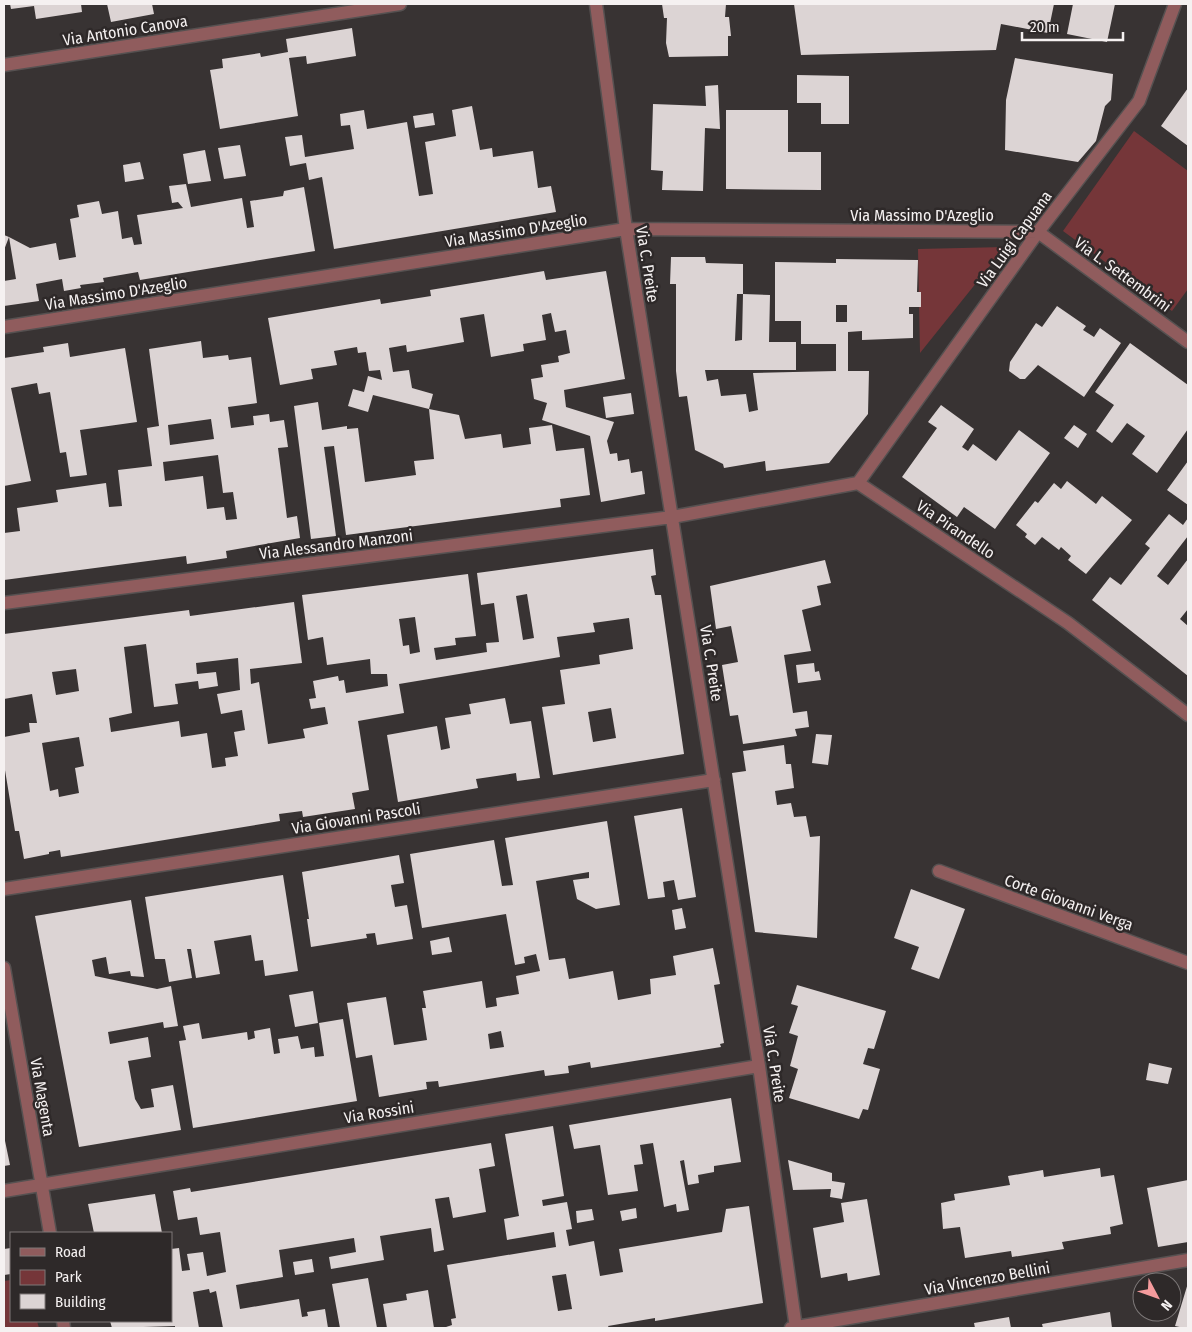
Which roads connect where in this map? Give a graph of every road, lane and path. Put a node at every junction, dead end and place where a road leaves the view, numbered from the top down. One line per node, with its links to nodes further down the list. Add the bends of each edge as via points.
1 (400, 4): 4 (street, Via Antonio Canova)
2 (596, 4): 5 (street, Via C. Preite)
3 (1175, 4): 6 (street, Via Luigi Capuana, via 1139,102)
4 (4, 65)
5 (626, 229): 6 (street, Via Massimo D'Azeglio); 7 (street, Via Massimo D'Azeglio); 10 (street, Via C. Preite)
6 (1038, 232): 8 (street, Via L. Settembrini); 9 (street, Via Luigi Capuana)
7 (4, 327)
8 (1188, 342)
9 (858, 483): 10 (street); 12 (street, Via Pirandello, via 1068,623)
10 (672, 517): 11 (street, Via Alessandro Manzoni); 13 (street, Via C. Preite)
11 (4, 603)
12 (1188, 715)
13 (714, 780): 15 (street, Via Giovanni Pascoli); 18 (street, Via C. Preite)
14 (939, 871): 16 (street, Corte Giovanni Verga)
15 (4, 889)
16 (1188, 963)
17 (4, 968): 19 (street, Via Magenta)
18 (759, 1066): 19 (street, Via Rossini); 23 (street, Via C. Preite)
19 (42, 1184): 20 (street, Via Rossini); 21 (street, Via Magenta)
20 (4, 1191)
21 (50, 1232)
22 (1188, 1260): 23 (street, Via Vincenzo Bellini)
23 (794, 1328)

